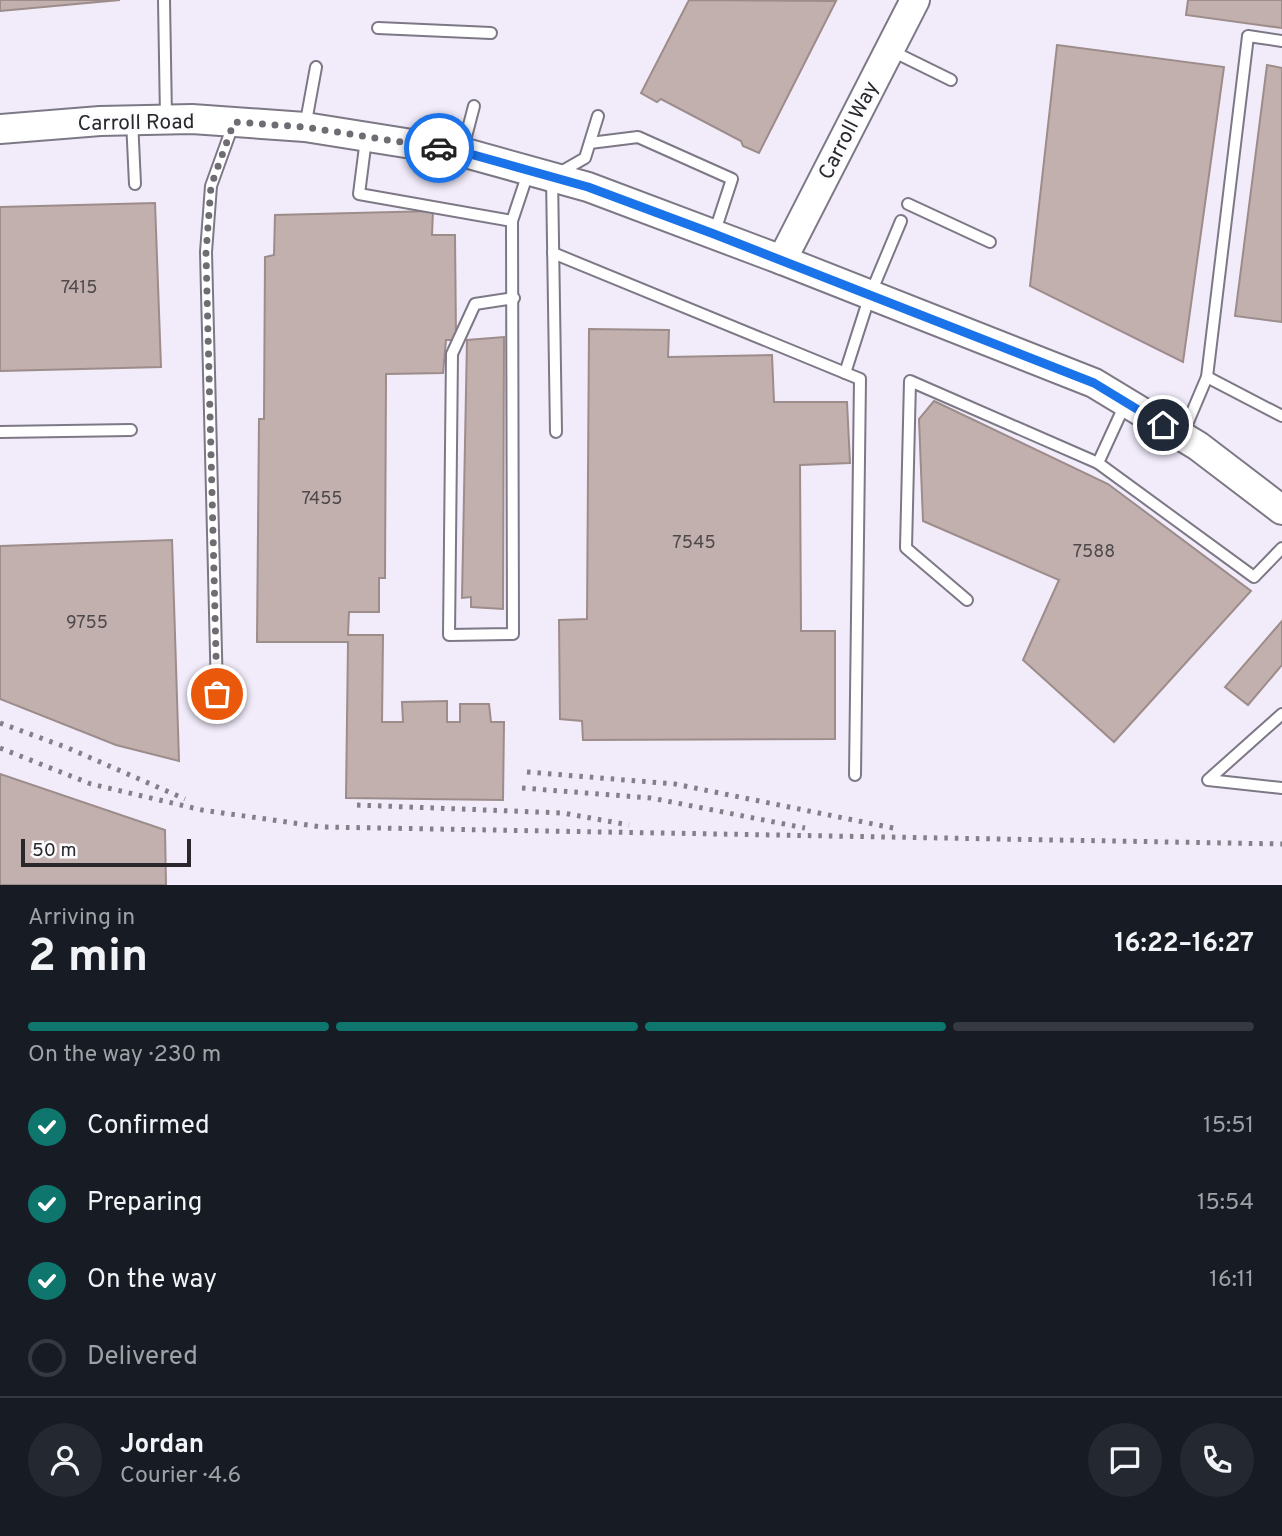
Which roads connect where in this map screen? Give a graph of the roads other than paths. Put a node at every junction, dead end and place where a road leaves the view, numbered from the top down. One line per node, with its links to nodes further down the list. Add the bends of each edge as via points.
1 (164, 0): 12 (lane)
2 (915, 0): 6 (main road, Carroll Way)
3 (378, 28): 4 (lane)
4 (491, 33)
5 (1282, 41): 31 (lane, via 1248,36)
6 (889, 50): 8 (lane); 27 (main road, Carroll Way)
7 (316, 67): 14 (lane)
8 (951, 80)
9 (474, 106): 18 (lane)
10 (598, 116): 17 (lane)
11 (132, 120): 12 (main road, Carroll Road); 15 (main road, Carroll Road); 20 (lane)
12 (166, 120): 13 (main road, Carroll Road)
13 (234, 122): 14 (main road, Carroll Road); 42 (lane, via 211,186 206,253)
14 (305, 127): 16 (main road, Carroll Road)
15 (0, 129)
16 (367, 137): 18 (main road, Carroll Road); 22 (lane, via 359,194)
17 (590, 143): 19 (lane, via 585,158); 24 (lane, via 638,137 732,179)
18 (463, 152): 19 (main road, Carroll Road)
19 (540, 173): 22 (lane); 24 (main road, Carroll Road); 26 (lane)
20 (135, 184)
21 (908, 204): 25 (lane)
22 (512, 221): 29 (lane)
23 (901, 221): 28 (lane)
24 (714, 234): 27 (main road, Carroll Road)
25 (990, 242)
26 (553, 253): 30 (lane); 36 (lane)
27 (782, 260): 28 (main road, Carroll Road)
28 (870, 295): 30 (lane); 32 (main road, Carroll Road, via 1094,383)
29 (514, 298): 29 (lane, via 513,634 449,635 452,354 475,304)
30 (845, 373): 44 (lane, via 860,379)
31 (1207, 377): 33 (lane); 37 (lane)
32 (1126, 402): 37 (main road, Carroll Road); 38 (lane)
33 (1282, 416)
34 (131, 430): 35 (lane)
35 (0, 432)
36 (556, 432)
37 (1182, 436): 39 (main road, Carroll Road)
38 (1098, 463): 40 (lane, via 1254,577); 41 (lane, via 910,381 906,548)
39 (1282, 510)
40 (1282, 548)
41 (967, 600)
42 (217, 694)
43 (1282, 713): 45 (lane, via 1208,780)
44 (855, 775)
45 (1282, 788)

